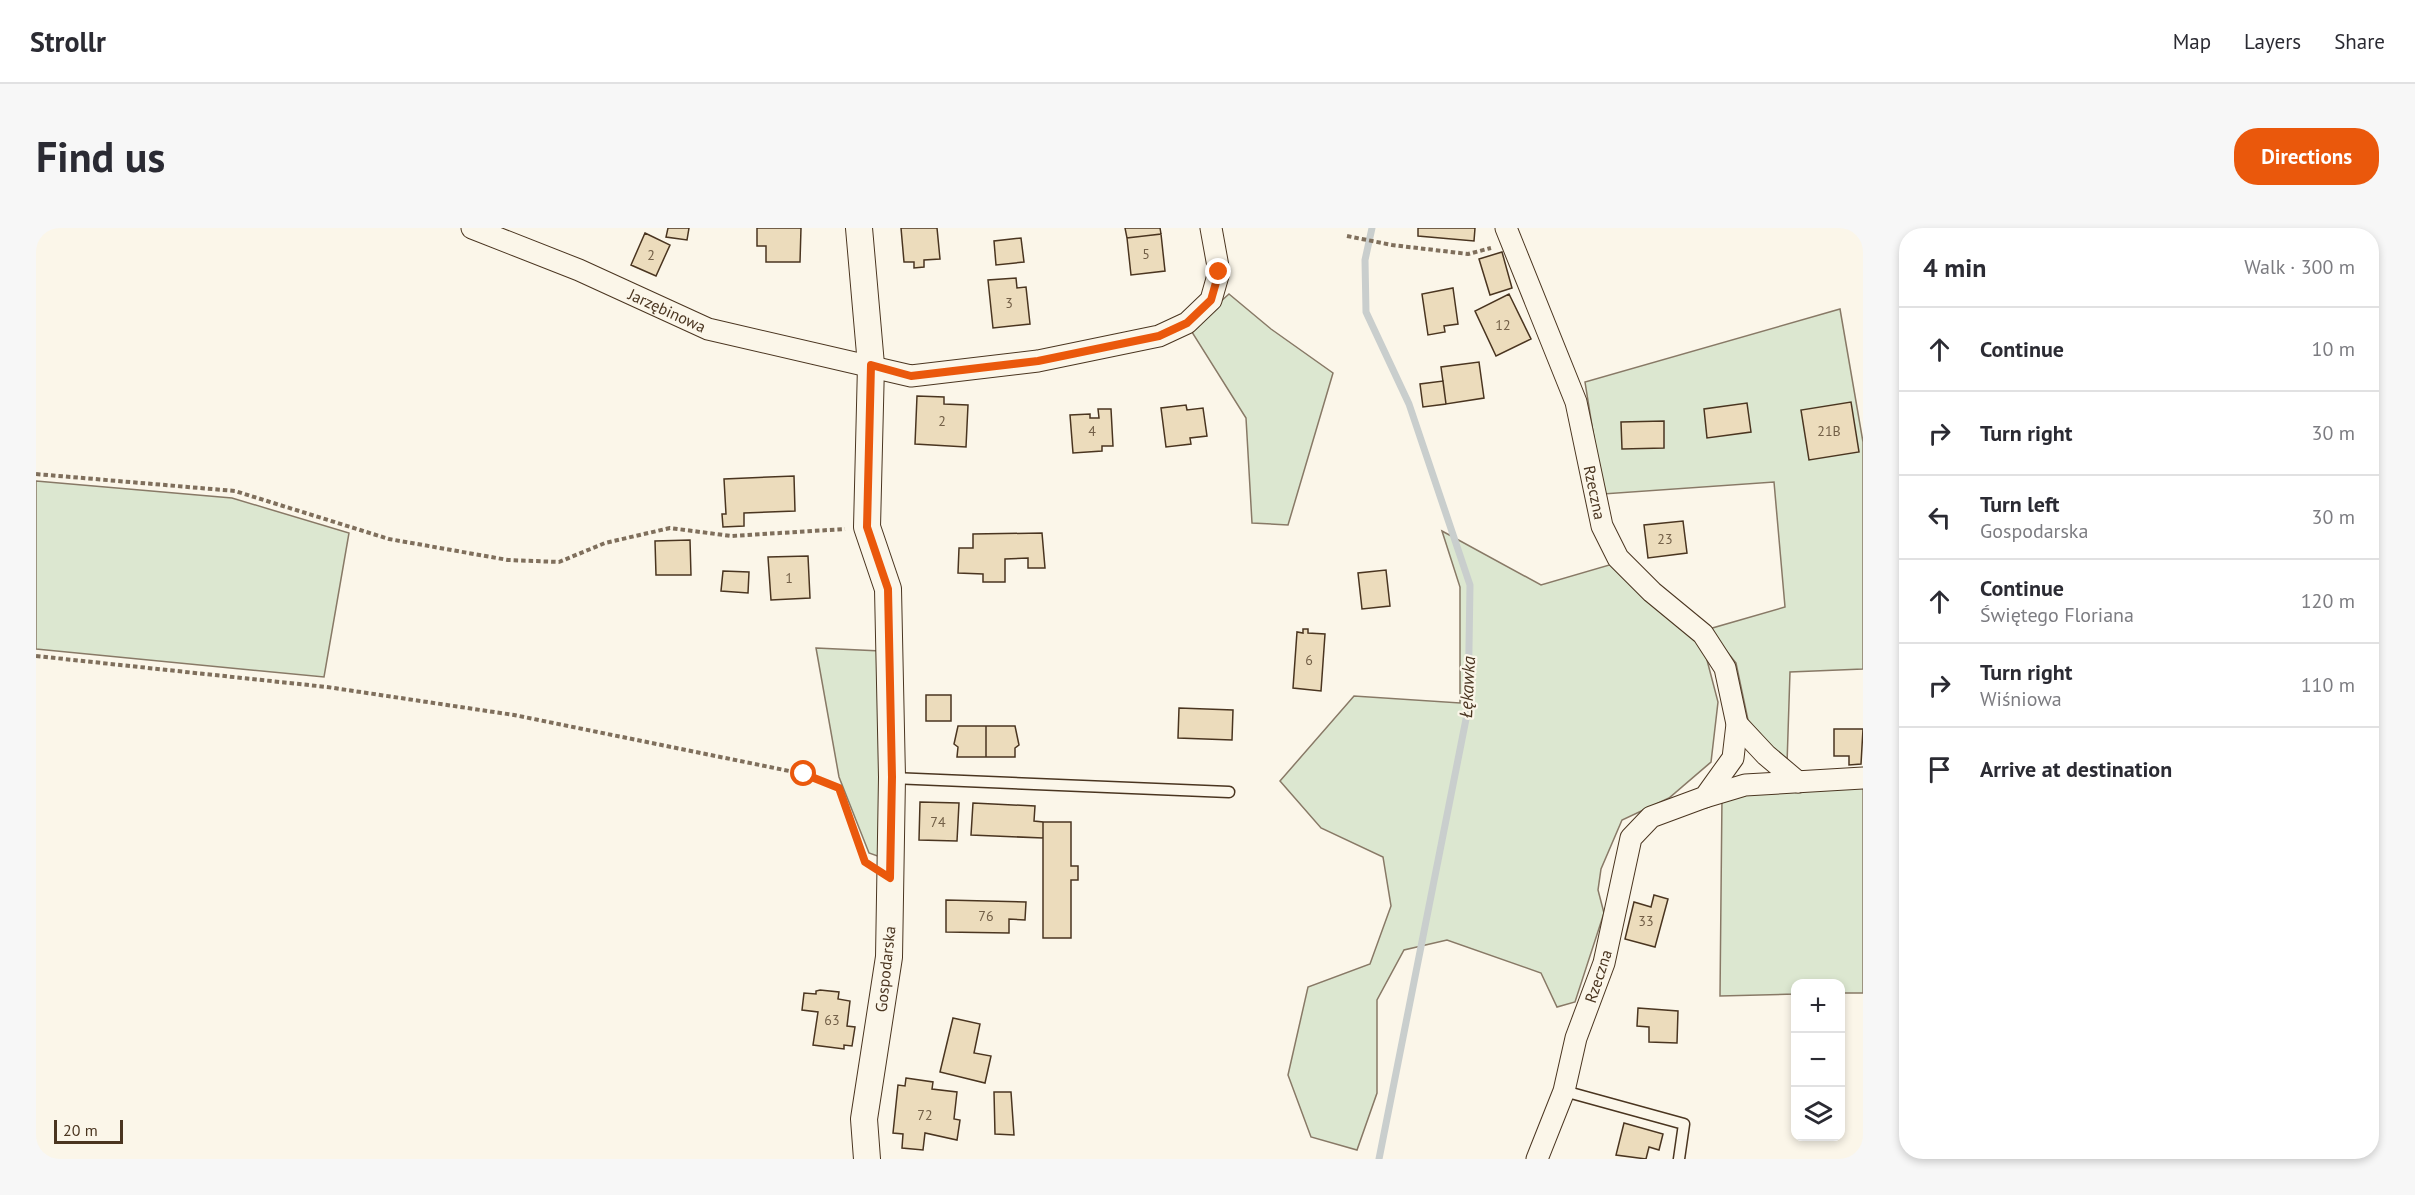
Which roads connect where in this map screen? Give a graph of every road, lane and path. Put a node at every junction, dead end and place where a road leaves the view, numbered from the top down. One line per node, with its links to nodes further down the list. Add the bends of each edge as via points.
1 (472, 228): 6 (street, Jarzębinowa, via 579,270 708,330)
2 (860, 228): 6 (street)
3 (1211, 228): 6 (street, Jarzębinowa, via 1219,272 1211,300 1187,323 1159,336 1038,361 911,376)
4 (1508, 235): 5 (path, via 1468,254); 10 (street, Rzeczna, via 1576,402 1602,526 1618,558 1703,634 1725,668)
5 (1347, 236)
6 (871, 365): 8 (street)
7 (36, 474): 8 (path, via 235,491 389,539 508,560 559,562 605,543 670,528 731,536)
8 (867, 527): 11 (street, Gospodarska, via 888,589)
9 (36, 656): 16 (path, via 327,687 514,715 804,774 839,788 865,862)
10 (1737, 724): 13 (street); 15 (street, Rzeczna, via 1733,758)
11 (892, 777): 14 (lane); 16 (street, Gospodarska)
12 (1863, 778): 13 (street, Rzeczna)
13 (1798, 782): 15 (street, Rzeczna, via 1746,785)
14 (1228, 792)
15 (1705, 797): 17 (street, Rzeczna, via 1651,817 1630,838 1604,963 1576,1038)
16 (890, 878): 18 (street, Gospodarska, via 889,957 864,1119)
17 (1564, 1090): 19 (street, Rzeczna); 20 (lane, via 1684,1124)
18 (867, 1159)
19 (1537, 1159)
20 (1679, 1159)

